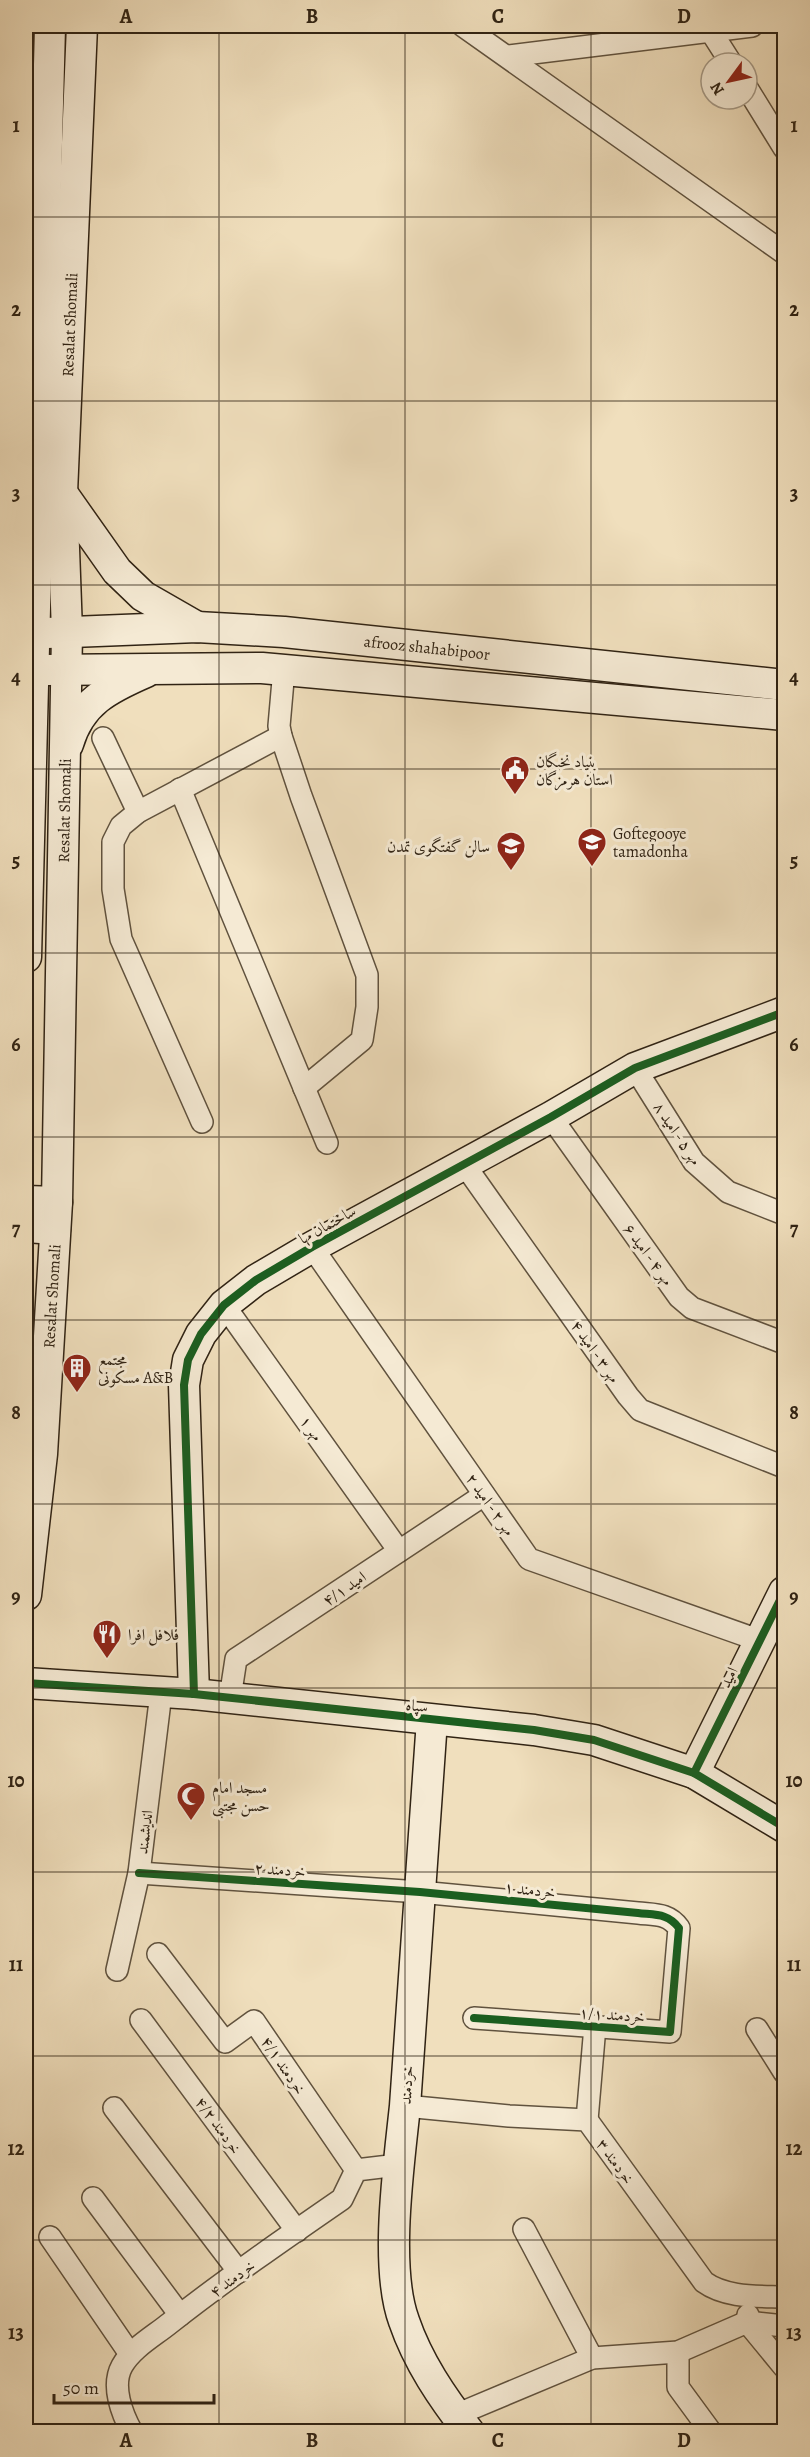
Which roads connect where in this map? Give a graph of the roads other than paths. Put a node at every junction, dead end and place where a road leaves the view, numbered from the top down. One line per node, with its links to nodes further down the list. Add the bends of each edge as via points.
1 (50, 26): 8 (main road, Resalat Shomali)
2 (82, 26): 10 (main road, Resalat Shomali)
3 (463, 26): 7 (street)
4 (752, 26): 5 (street)
5 (711, 28): 6 (street); 7 (street)
6 (724, 51)
7 (508, 56): 12 (street)
8 (37, 107): 10 (main road); 14 (main road, Resalat Shomali)
9 (759, 107): 11 (street)
10 (79, 108): 13 (main road, Resalat Shomali)
11 (784, 148)
12 (784, 253)
13 (62, 492): 15 (main road, via 117,571 143,597); 16 (main road, Resalat Shomali)
14 (31, 548): 17 (main road, Resalat Shomali)
15 (196, 627): 16 (main road, afrooz shahabipoor); 22 (main road, afrooz shahabipoor, via 284,632)
16 (67, 632): 17 (main road, afrooz shahabipoor); 18 (main road, Resalat Shomali)
17 (29, 635): 21 (main road, Resalat Shomali)
18 (66, 669): 19 (main road); 21 (main road); 26 (main road, Resalat Shomali)
19 (153, 669): 20 (main road); 26 (main road, via 103,693 87,708 74,726)
20 (284, 669): 23 (main road); 24 (street)
21 (29, 671): 27 (main road, Resalat Shomali)
22 (784, 685)
23 (784, 715)
24 (281, 736): 28 (street); 34 (street, via 367,975 362,1040)
25 (103, 738): 29 (street)
26 (65, 755): 41 (main road, Resalat Shomali)
27 (28, 760): 30 (main road, Resalat Shomali)
28 (180, 789): 29 (street); 34 (street)
29 (138, 812): 36 (street, via 121,826 113,842 113,889 122,939)
30 (28, 822): 31 (main road, Resalat Shomali)
31 (26, 957)
32 (784, 1012): 33 (main road, ساختمان مها)
33 (635, 1068): 35 (main road, ساختمان مها); 40 (street, مهر ۵ - امید ۸, via 694,1162 728,1192)
34 (304, 1088): 37 (street)
35 (551, 1118): 38 (main road, ساختمان مها); 45 (street, مهر ۴ - امید ۶, via 679,1297 692,1308)
36 (202, 1122)
37 (327, 1143)
38 (464, 1164): 43 (main road, ساختمان مها); 46 (street, مهر ۳ - امید ۴, via 640,1410)
39 (26, 1201): 41 (main road)
40 (784, 1214)
41 (56, 1215): 42 (main road); 50 (main road, Resalat Shomali, via 42,1454)
42 (26, 1227)
43 (312, 1247): 44 (main road, ساختمان مها, via 256,1280); 47 (street, مهر ۲ - امید ۲)
44 (224, 1305): 48 (street, مهر ۱); 52 (main road, ساختمان مها, via 197,1341 188,1360 184,1385)
45 (784, 1343)
46 (784, 1467)
47 (484, 1495): 48 (street, امید ۴/۱); 51 (street, مهر ۲ - امید ۲, via 529,1558)
48 (399, 1551): 55 (street, امید ۴/۱, via 236,1659)
49 (784, 1592): 51 (main road, امید)
50 (26, 1595)
51 (761, 1641): 57 (main road, امید)
52 (194, 1681): 54 (main road, سپاه); 55 (main road, سپاه)
53 (26, 1683): 54 (main road, سپاه)
54 (161, 1693): 59 (street, اندیشمند)
55 (230, 1698): 56 (main road, سپاه)
56 (432, 1720): 57 (main road, سپاه, via 594,1740); 60 (main road, خردمند)
57 (694, 1773): 58 (main road, سپاه)
58 (784, 1827)
59 (139, 1873): 60 (street, خردمند ۲); 63 (street, اندیشمند)
60 (420, 1892): 61 (street, خردمند ۱); 69 (main road, خردمند)
61 (638, 1913): 66 (street, خردمند ۱/۱, via 665,1916 679,1928 670,2032)
62 (158, 1954): 73 (street, خردمند ۴/۱, via 225,2042 254,2021)
63 (117, 1970)
64 (474, 2018): 66 (street, خردمند ۱/۱)
65 (141, 2020): 76 (street, خردمند ۴/۲)
66 (595, 2026): 71 (street)
67 (757, 2029): 68 (street)
68 (784, 2072)
69 (405, 2106): 71 (street, خردمند ۳); 72 (main road, خردمند)
70 (114, 2108): 78 (street)
71 (587, 2120): 79 (street, خردمند ۳, via 704,2282 714,2289)
72 (398, 2165): 73 (street); 88 (main road, خردمند, via 395,2275 403,2319 422,2366)
73 (356, 2170): 76 (street, خردمند ۴, via 342,2199)
74 (93, 2198): 81 (street)
75 (524, 2229): 86 (street)
76 (297, 2231): 78 (street, خردمند ۴)
77 (50, 2237): 85 (street)
78 (238, 2272): 81 (street, خردمند ۴)
79 (749, 2296): 80 (street, خردمند ۳); 82 (street)
80 (784, 2297)
81 (180, 2315): 85 (street, خردمند ۴)
82 (747, 2322): 83 (street); 84 (street); 87 (street)
83 (784, 2326)
84 (678, 2352): 86 (street); 90 (street, via 678,2387)
85 (130, 2354): 89 (street, via 121,2368 118,2392 123,2416)
86 (592, 2358): 88 (street)
87 (784, 2367)
88 (462, 2423)
89 (132, 2432)
90 (711, 2432)

